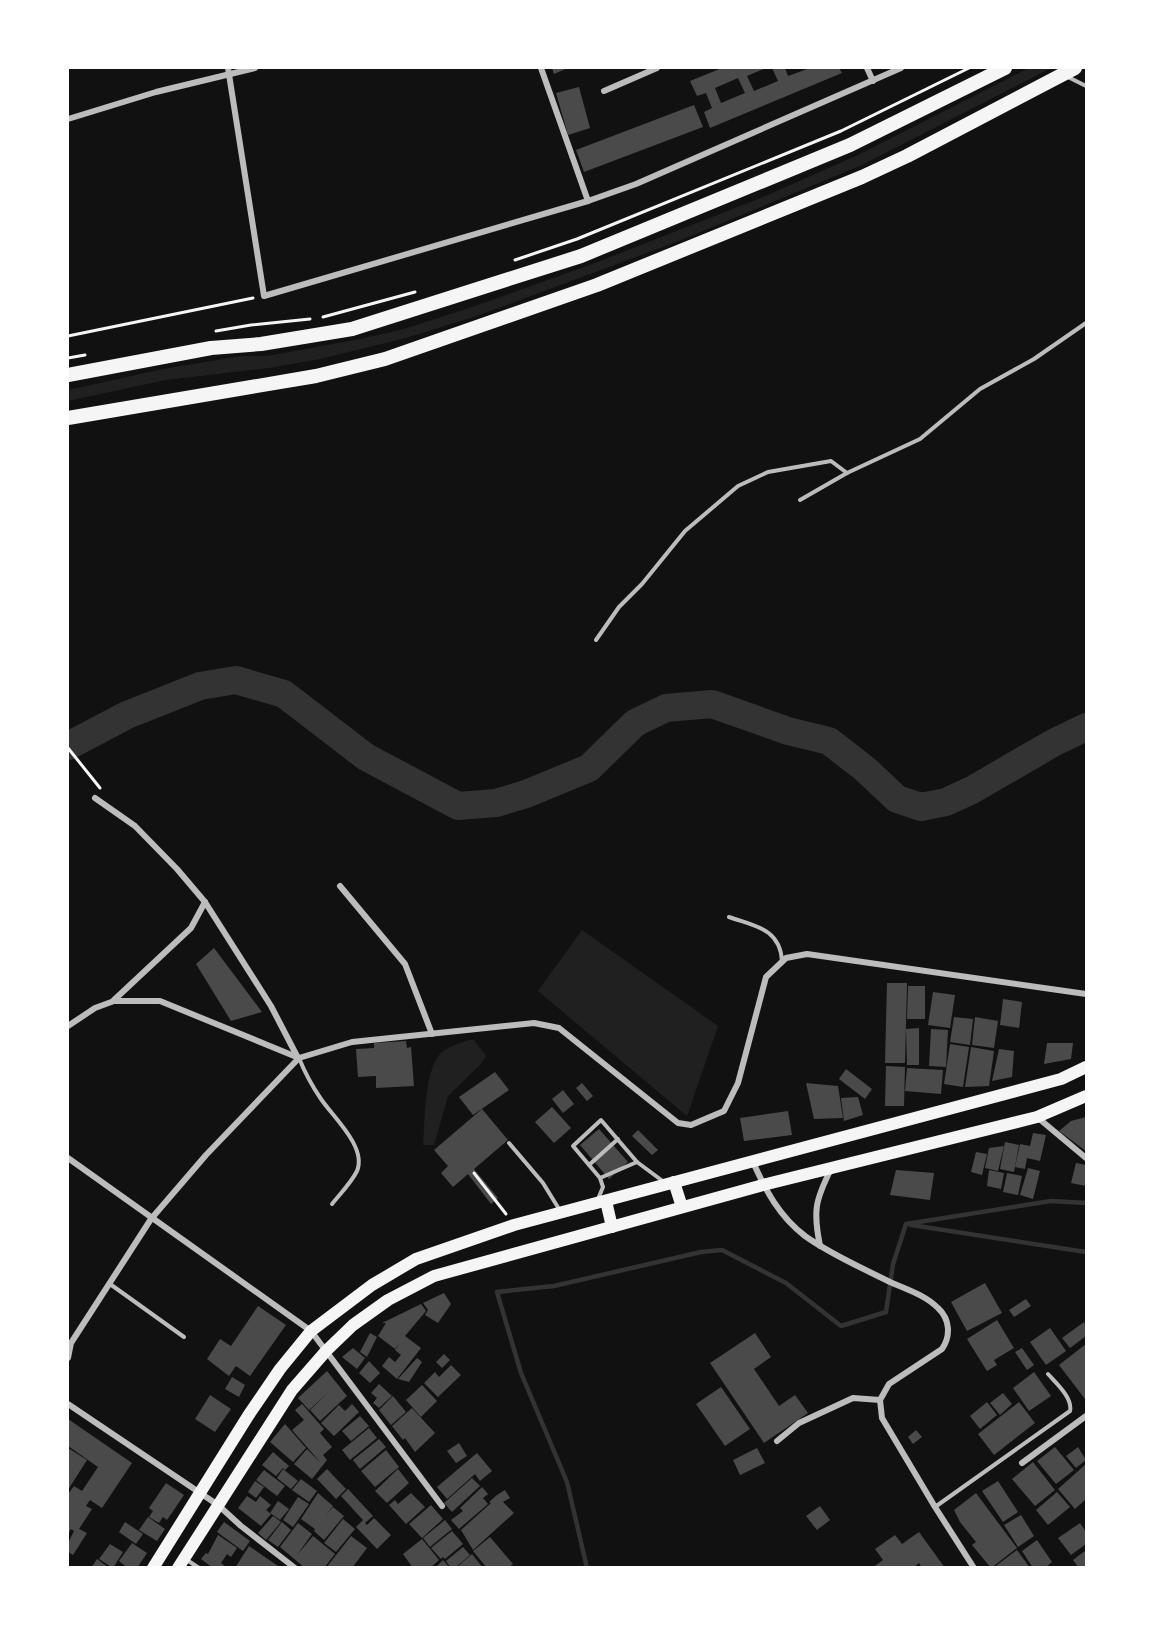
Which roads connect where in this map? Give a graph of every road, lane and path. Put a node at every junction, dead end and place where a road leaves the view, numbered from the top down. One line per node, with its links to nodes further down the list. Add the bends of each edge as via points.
1 (255, 68): 9 (street)
2 (541, 68): 15 (street)
3 (657, 68): 13 (street)
4 (867, 68): 11 (street)
5 (901, 68): 11 (street)
6 (969, 68): 16 (path, via 841,131)
7 (1005, 68): 24 (highway, via 850,144 581,256 352,329 211,348)
8 (1075, 68): 10 (highway)
9 (229, 71): 14 (street); 18 (street)
10 (1062, 75): 12 (lane); 25 (highway, via 862,177 597,285 385,359 316,376)
11 (873, 81): 15 (street)
12 (1086, 86)
13 (604, 91)
14 (68, 119)
15 (588, 201): 18 (street)
16 (511, 261)
17 (423, 290): 20 (path, via 317,319)
18 (264, 296): 21 (path)
19 (1086, 323): 26 (lane, via 1034,359 980,389 920,439)
20 (205, 333)
21 (68, 336)
22 (90, 354): 23 (path)
23 (68, 358)
24 (68, 375)
25 (68, 418)
26 (847, 473): 27 (lane); 28 (lane, via 831,461 768,472 738,486 685,531)
27 (800, 500)
28 (596, 640)
29 (68, 748): 30 (path)
30 (102, 790)
31 (94, 798): 33 (street, via 135,826)
32 (340, 886): 39 (street, via 405,964)
33 (205, 902): 37 (street, via 190,928); 40 (street)
34 (729, 917): 35 (lane, via 768,932 780,945)
35 (782, 962): 36 (street, via 807,954); 39 (street, via 766,977 738,1083 724,1111 691,1125 678,1123 559,1028 534,1023)
36 (1086, 994)
37 (114, 1001): 38 (street); 40 (street, via 159,1001)
38 (68, 1026)
39 (432, 1034): 40 (street, via 352,1042)
40 (299, 1058): 57 (lane, via 321,1100 353,1142 358,1158 357,1170); 60 (street)
41 (1086, 1067): 49 (main road, via 1061,1079)
42 (1086, 1096): 43 (main road)
43 (1036, 1117): 47 (street); 51 (main road)
44 (618, 1139): 48 (lane); 50 (lane); 50 (lane, via 601,1120 594,1126 573,1146)
45 (510, 1143): 59 (lane)
46 (68, 1158): 60 (street)
47 (1086, 1158)
48 (637, 1162): 53 (lane); 54 (lane)
49 (753, 1162): 54 (main road); 55 (street)
50 (589, 1165): 53 (lane)
51 (831, 1168): 55 (main road); 63 (street, via 816,1204)
52 (474, 1173): 61 (path)
53 (600, 1178): 56 (lane)
54 (670, 1184): 56 (main road); 58 (main road)
55 (763, 1185): 58 (main road); 63 (street, via 788,1222)
56 (601, 1202): 59 (main road); 62 (main road)
57 (332, 1204)
58 (682, 1207): 62 (main road)
59 (561, 1212): 61 (main road)
60 (151, 1219): 64 (street); 65 (street)
61 (514, 1225): 65 (main road, via 417,1259 372,1285)
62 (612, 1227): 67 (main road, via 434,1276 388,1300)
63 (820, 1246): 70 (street, via 917,1293 946,1319 948,1341 942,1349 889,1384)
64 (110, 1284): 66 (lane); 68 (street, via 71,1343)
65 (311, 1331): 67 (street); 75 (main road, via 280,1369)
66 (184, 1337)
67 (326, 1351): 76 (main road, via 292,1390); 77 (street)
68 (68, 1358)
69 (1048, 1374): 78 (lane, via 1069,1400 1070,1411)
70 (880, 1400): 73 (street, via 853,1398 799,1423); 78 (street, via 882,1418)
71 (68, 1404): 75 (street)
72 (1086, 1416): 74 (street)
73 (777, 1441)
74 (1022, 1463)
75 (200, 1492): 76 (street); 80 (main road)
76 (218, 1505): 79 (main road); 82 (street)
77 (442, 1506)
78 (935, 1507): 83 (street)
79 (181, 1563): 81 (lane)
80 (153, 1568)
81 (199, 1568)
82 (294, 1568)
83 (974, 1568)

